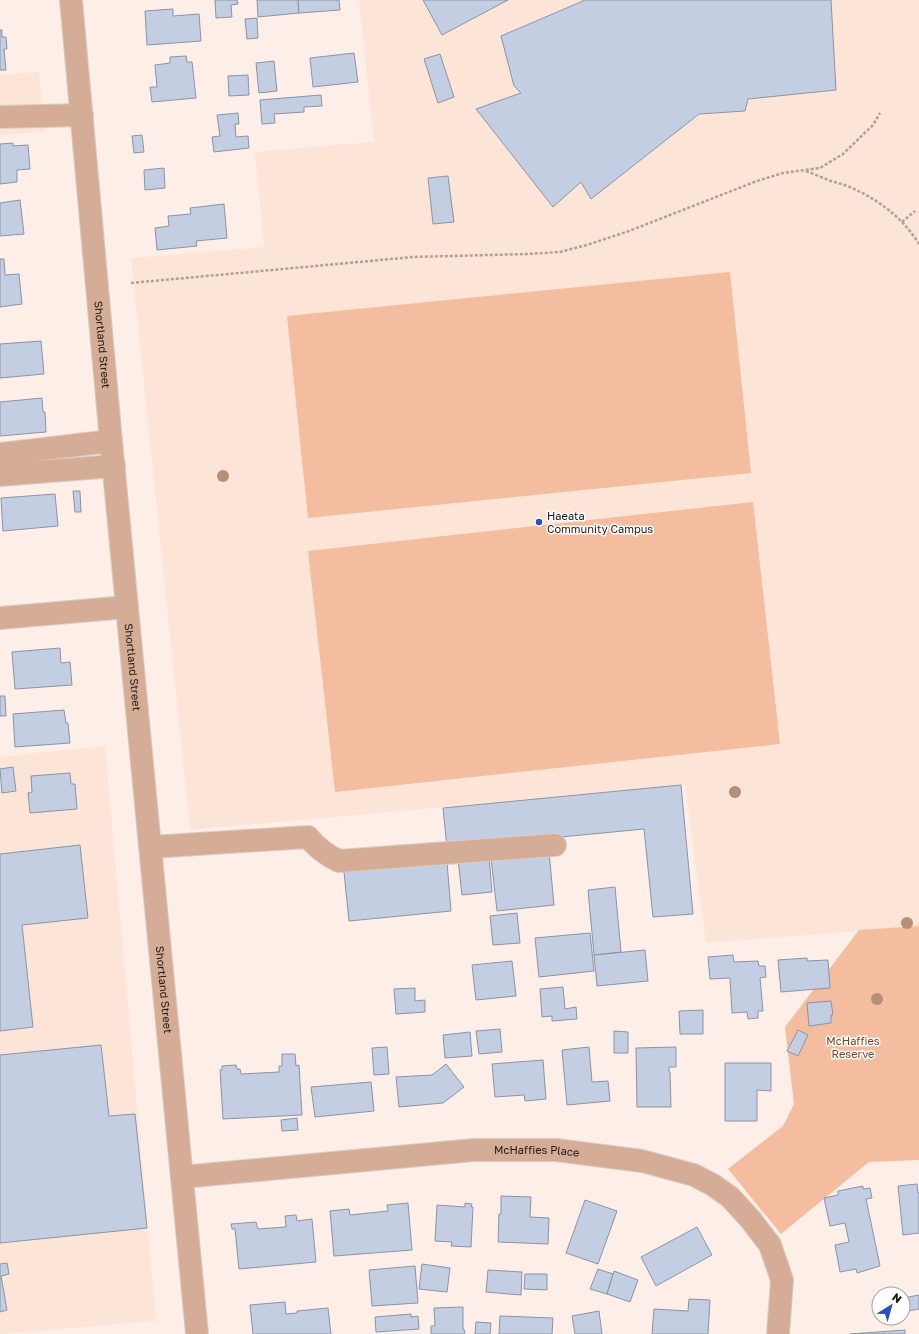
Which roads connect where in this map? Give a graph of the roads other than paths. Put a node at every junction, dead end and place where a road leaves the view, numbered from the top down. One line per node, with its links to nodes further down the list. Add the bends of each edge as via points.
1 (71, 0): 2 (street, Shortland Street)
2 (82, 115): 3 (street); 4 (street, Shortland Street)
3 (0, 117)
4 (111, 441): 5 (street); 6 (street, Shortland Street)
5 (0, 454)
6 (114, 466): 7 (street); 8 (street, Shortland Street)
7 (0, 475)
8 (128, 607): 9 (street); 11 (street, Shortland Street)
9 (0, 618)
10 (555, 845): 11 (street, via 339,861 321,850 308,836)
11 (151, 848): 12 (street, Shortland Street)
12 (182, 1177): 13 (street, Shortland Street); 14 (street, McHaffies Place, via 474,1150 556,1150 642,1161 694,1175 730,1198 751,1220 770,1245 782,1280)
13 (197, 1334)
14 (778, 1334)

